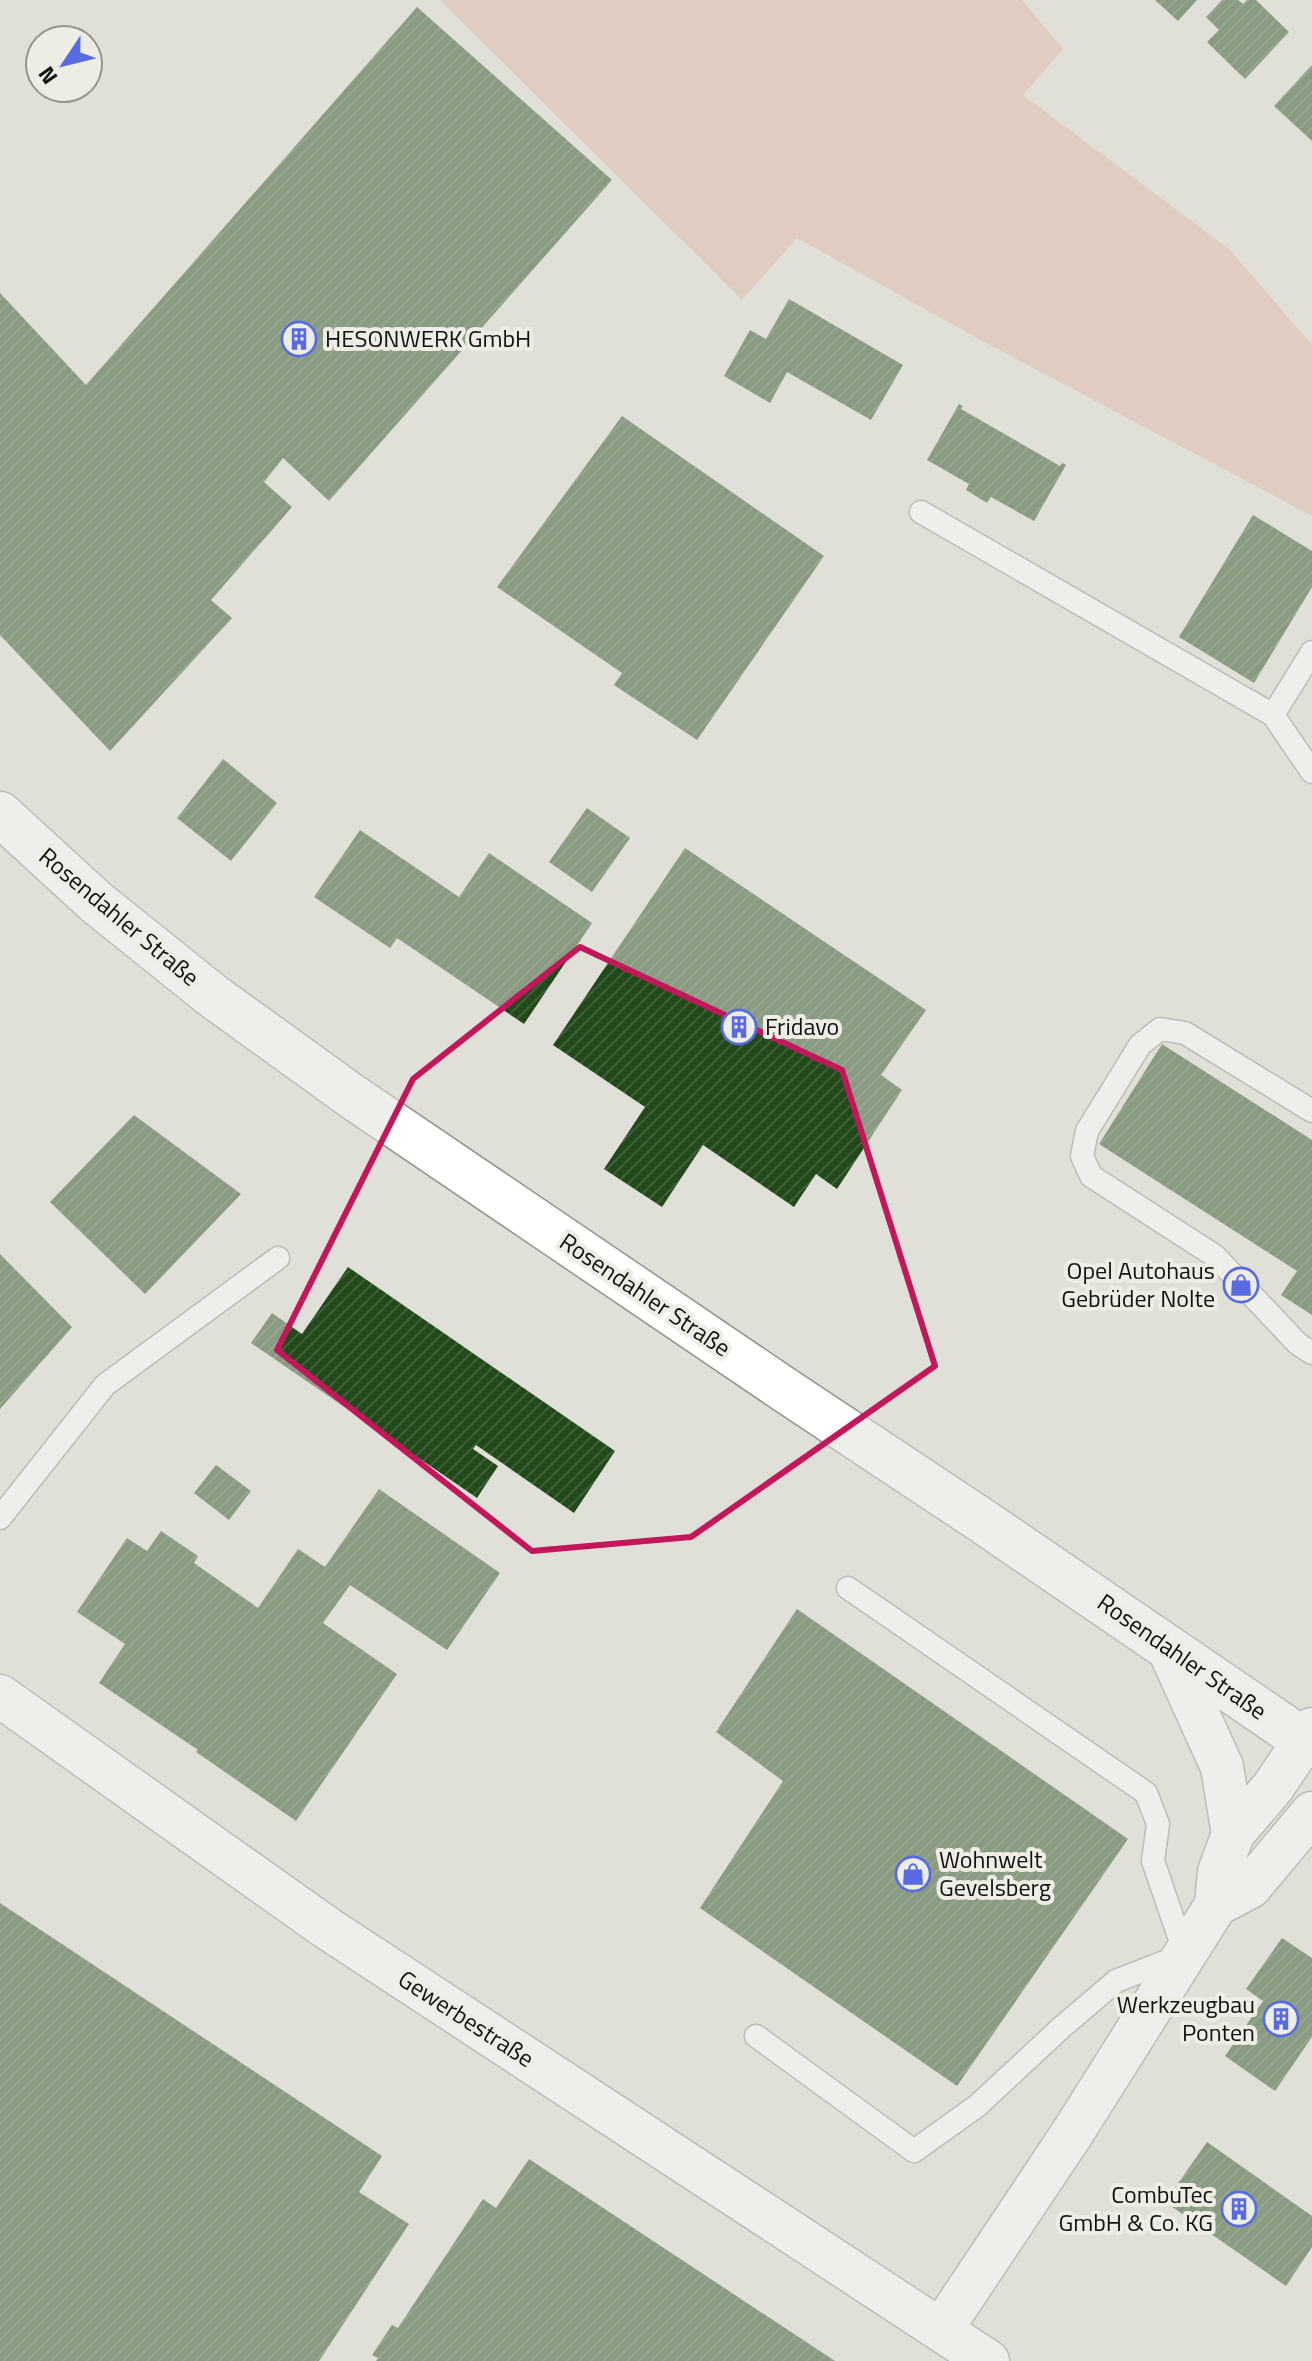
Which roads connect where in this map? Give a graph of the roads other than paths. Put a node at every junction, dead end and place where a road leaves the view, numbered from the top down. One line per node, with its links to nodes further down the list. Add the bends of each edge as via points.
1 (921, 512): 3 (lane)
2 (1312, 652): 3 (lane)
3 (1273, 715): 4 (lane)
4 (1312, 772)
5 (0, 814): 11 (main road, Rosendahler Straße, via 96,902 213,996 353,1097)
6 (1312, 1111): 8 (lane, via 1185,1033 1160,1029 1140,1045 1102,1106 1087,1131 1082,1156 1091,1176 1215,1256)
7 (278, 1258): 9 (lane, via 105,1385)
8 (1312, 1353)
9 (0, 1518)
10 (848, 1588): 17 (lane, via 1146,1793 1158,1824 1153,1861)
11 (1169, 1650): 13 (main road, Rosendahler Straße); 15 (street, via 1222,1767)
12 (0, 1696): 19 (street, Gewerbestraße, via 327,1928)
13 (1309, 1739): 15 (street)
14 (1312, 1813): 16 (street, via 1250,1887)
15 (1233, 1834): 16 (street, via 1219,1872)
16 (1216, 1905): 17 (street)
17 (1185, 1954): 18 (lane, via 1116,1981 977,2106 914,2151); 19 (street)
18 (756, 2036)
19 (941, 2330): 20 (street, Gewerbestraße)
20 (988, 2361)

